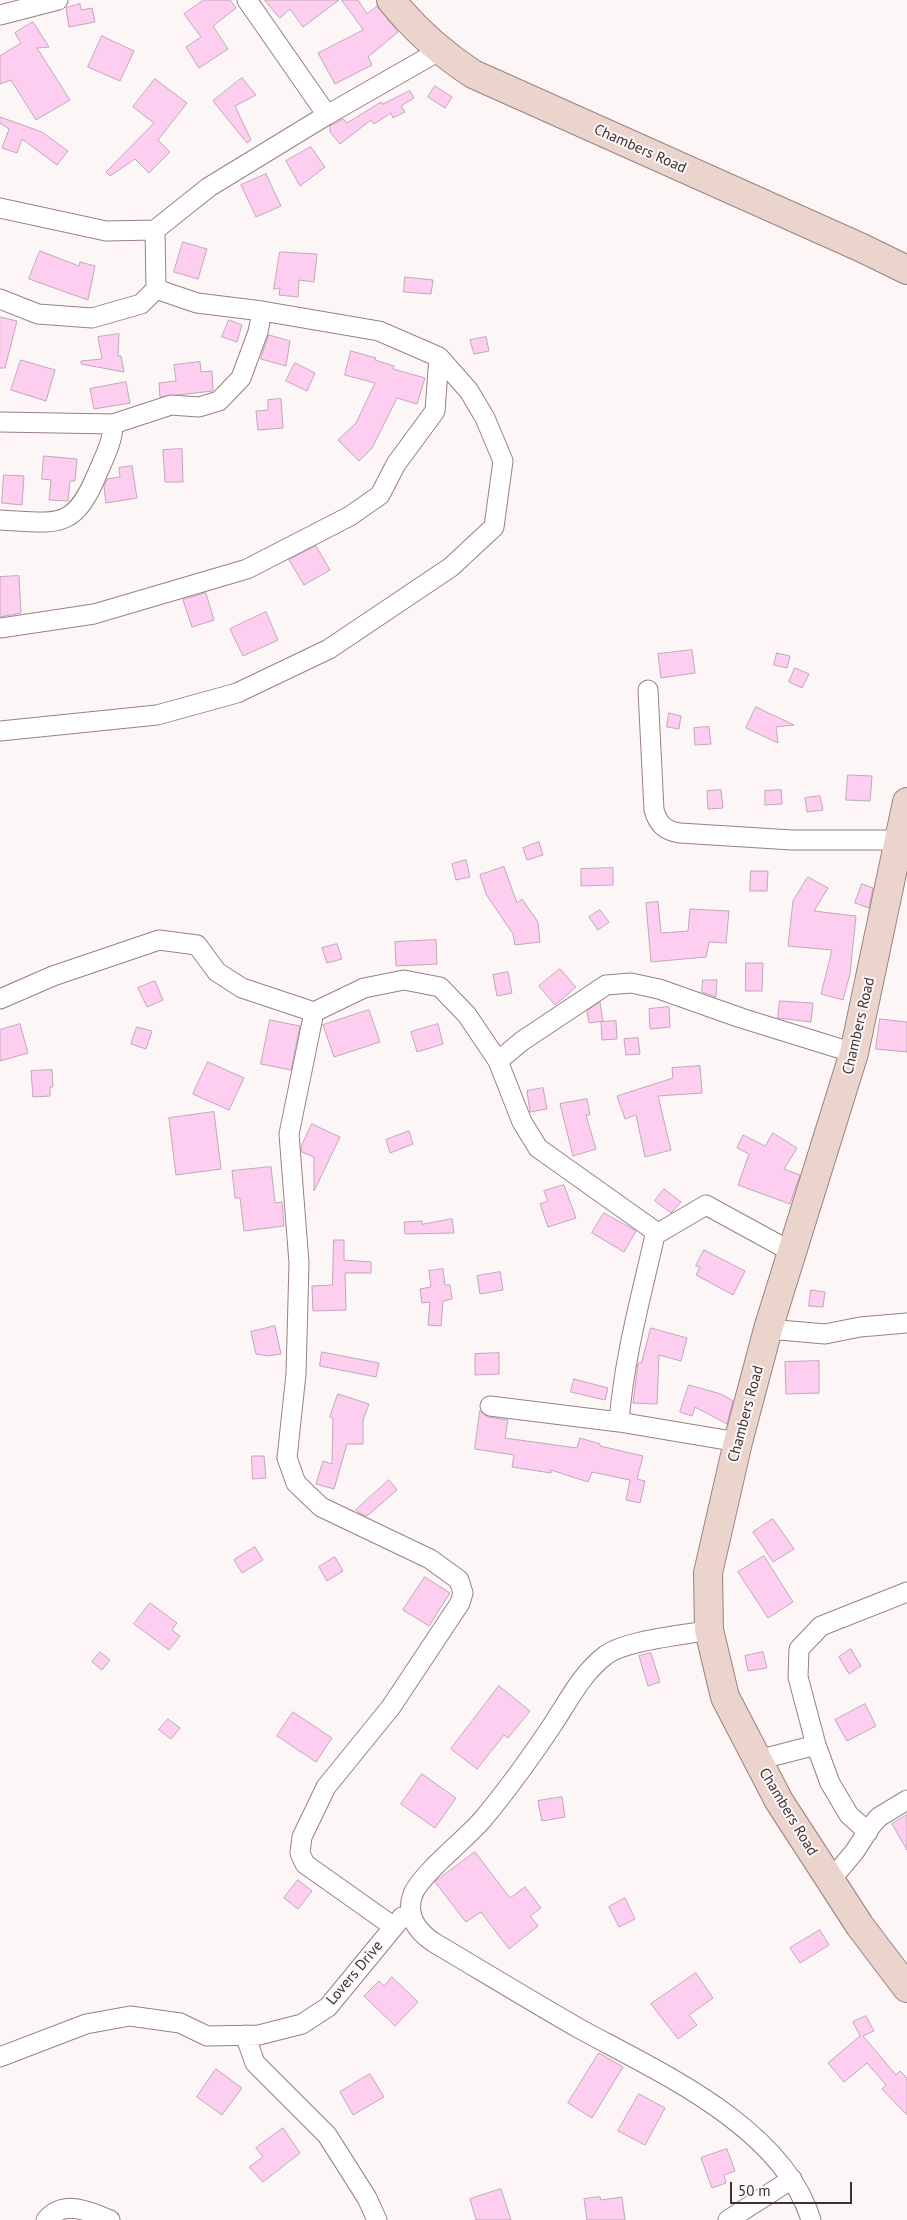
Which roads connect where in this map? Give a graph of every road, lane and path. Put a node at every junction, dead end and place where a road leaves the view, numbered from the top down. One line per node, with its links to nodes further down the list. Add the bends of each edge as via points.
1 (58, 0): 4 (street)
2 (247, 0): 6 (street)
3 (391, 0): 5 (street, Chambers Road)
4 (0, 15)
5 (439, 51): 6 (street); 9 (street, Chambers Road, via 473,74)
6 (326, 115): 8 (street, via 209,187)
7 (0, 208): 8 (street, via 106,230)
8 (155, 230): 10 (street)
9 (907, 270)
10 (156, 289): 11 (street, via 141,304 92,318 38,314); 12 (street, via 197,303)
11 (0, 299)
12 (262, 311): 13 (street, via 380,331); 15 (street, via 241,378 219,400 199,407 171,405)
13 (439, 357): 17 (street, via 435,411 396,464 380,495 350,516 247,569 94,614); 19 (street, via 469,391 503,461 494,526 451,567 329,649 237,693 157,715)
14 (0, 422): 15 (street)
15 (113, 424): 16 (street, via 113,437 89,495 79,510 69,518 52,522)
16 (0, 520)
17 (0, 628)
18 (648, 690): 21 (street, via 654,810 665,828 680,833 792,840)
19 (0, 731)
20 (907, 802): 21 (street, Chambers Road)
21 (903, 840): 24 (street, Chambers Road)
22 (0, 999): 23 (street, via 53,976 159,940 197,944 218,972 242,988)
23 (314, 1012): 25 (street, via 364,988 404,980 440,987 467,1015); 41 (street, via 289,1134 299,1263 296,1374 287,1458 296,1483 321,1507 430,1559 459,1580 463,1593 460,1603 391,1706 326,1788 302,1837 300,1853 305,1864)
24 (854, 1053): 25 (street, via 659,989 631,983 606,986 522,1041); 27 (street, Chambers Road)
25 (498, 1061): 26 (street, via 522,1122 538,1148 652,1229)
26 (655, 1235): 27 (street, via 706,1205); 31 (street, via 622,1382)
27 (792, 1252): 29 (street, Chambers Road)
28 (907, 1323): 29 (street, via 825,1334)
29 (768, 1329): 32 (street, Chambers Road)
30 (490, 1406): 31 (street)
31 (619, 1422): 32 (street)
32 (738, 1442): 34 (street, Chambers Road, via 708,1573)
33 (907, 1592): 35 (street, via 821,1626 799,1649 798,1677)
34 (708, 1630): 36 (street, Chambers Road, via 725,1697); 40 (street, Lovers Drive, via 643,1641 606,1654 578,1683 530,1757 482,1820 418,1885)
35 (816, 1745): 36 (street); 38 (street, via 830,1783 849,1815)
36 (758, 1760): 39 (street, Chambers Road, via 779,1801)
37 (907, 1800): 38 (street, via 880,1817)
38 (868, 1832): 39 (street)
39 (830, 1881): 42 (street, Chambers Road)
40 (410, 1906): 41 (street, Lovers Drive); 45 (street, via 416,1926 428,1939 581,2029 624,2050 714,2106 772,2154)
41 (394, 1927): 43 (street, Lovers Drive, via 328,2006 302,2024 259,2035)
42 (907, 1988)
43 (245, 2035): 44 (street, Lovers Drive, via 207,2036 180,2023 130,2016 86,2024); 48 (street, via 255,2063 327,2135)
44 (0, 2057)
45 (792, 2179): 49 (street); 50 (street)
46 (46, 2220): 47 (street, via 52,2213 70,2207)
47 (110, 2220)
48 (378, 2220)
49 (728, 2220)
50 (811, 2220)

